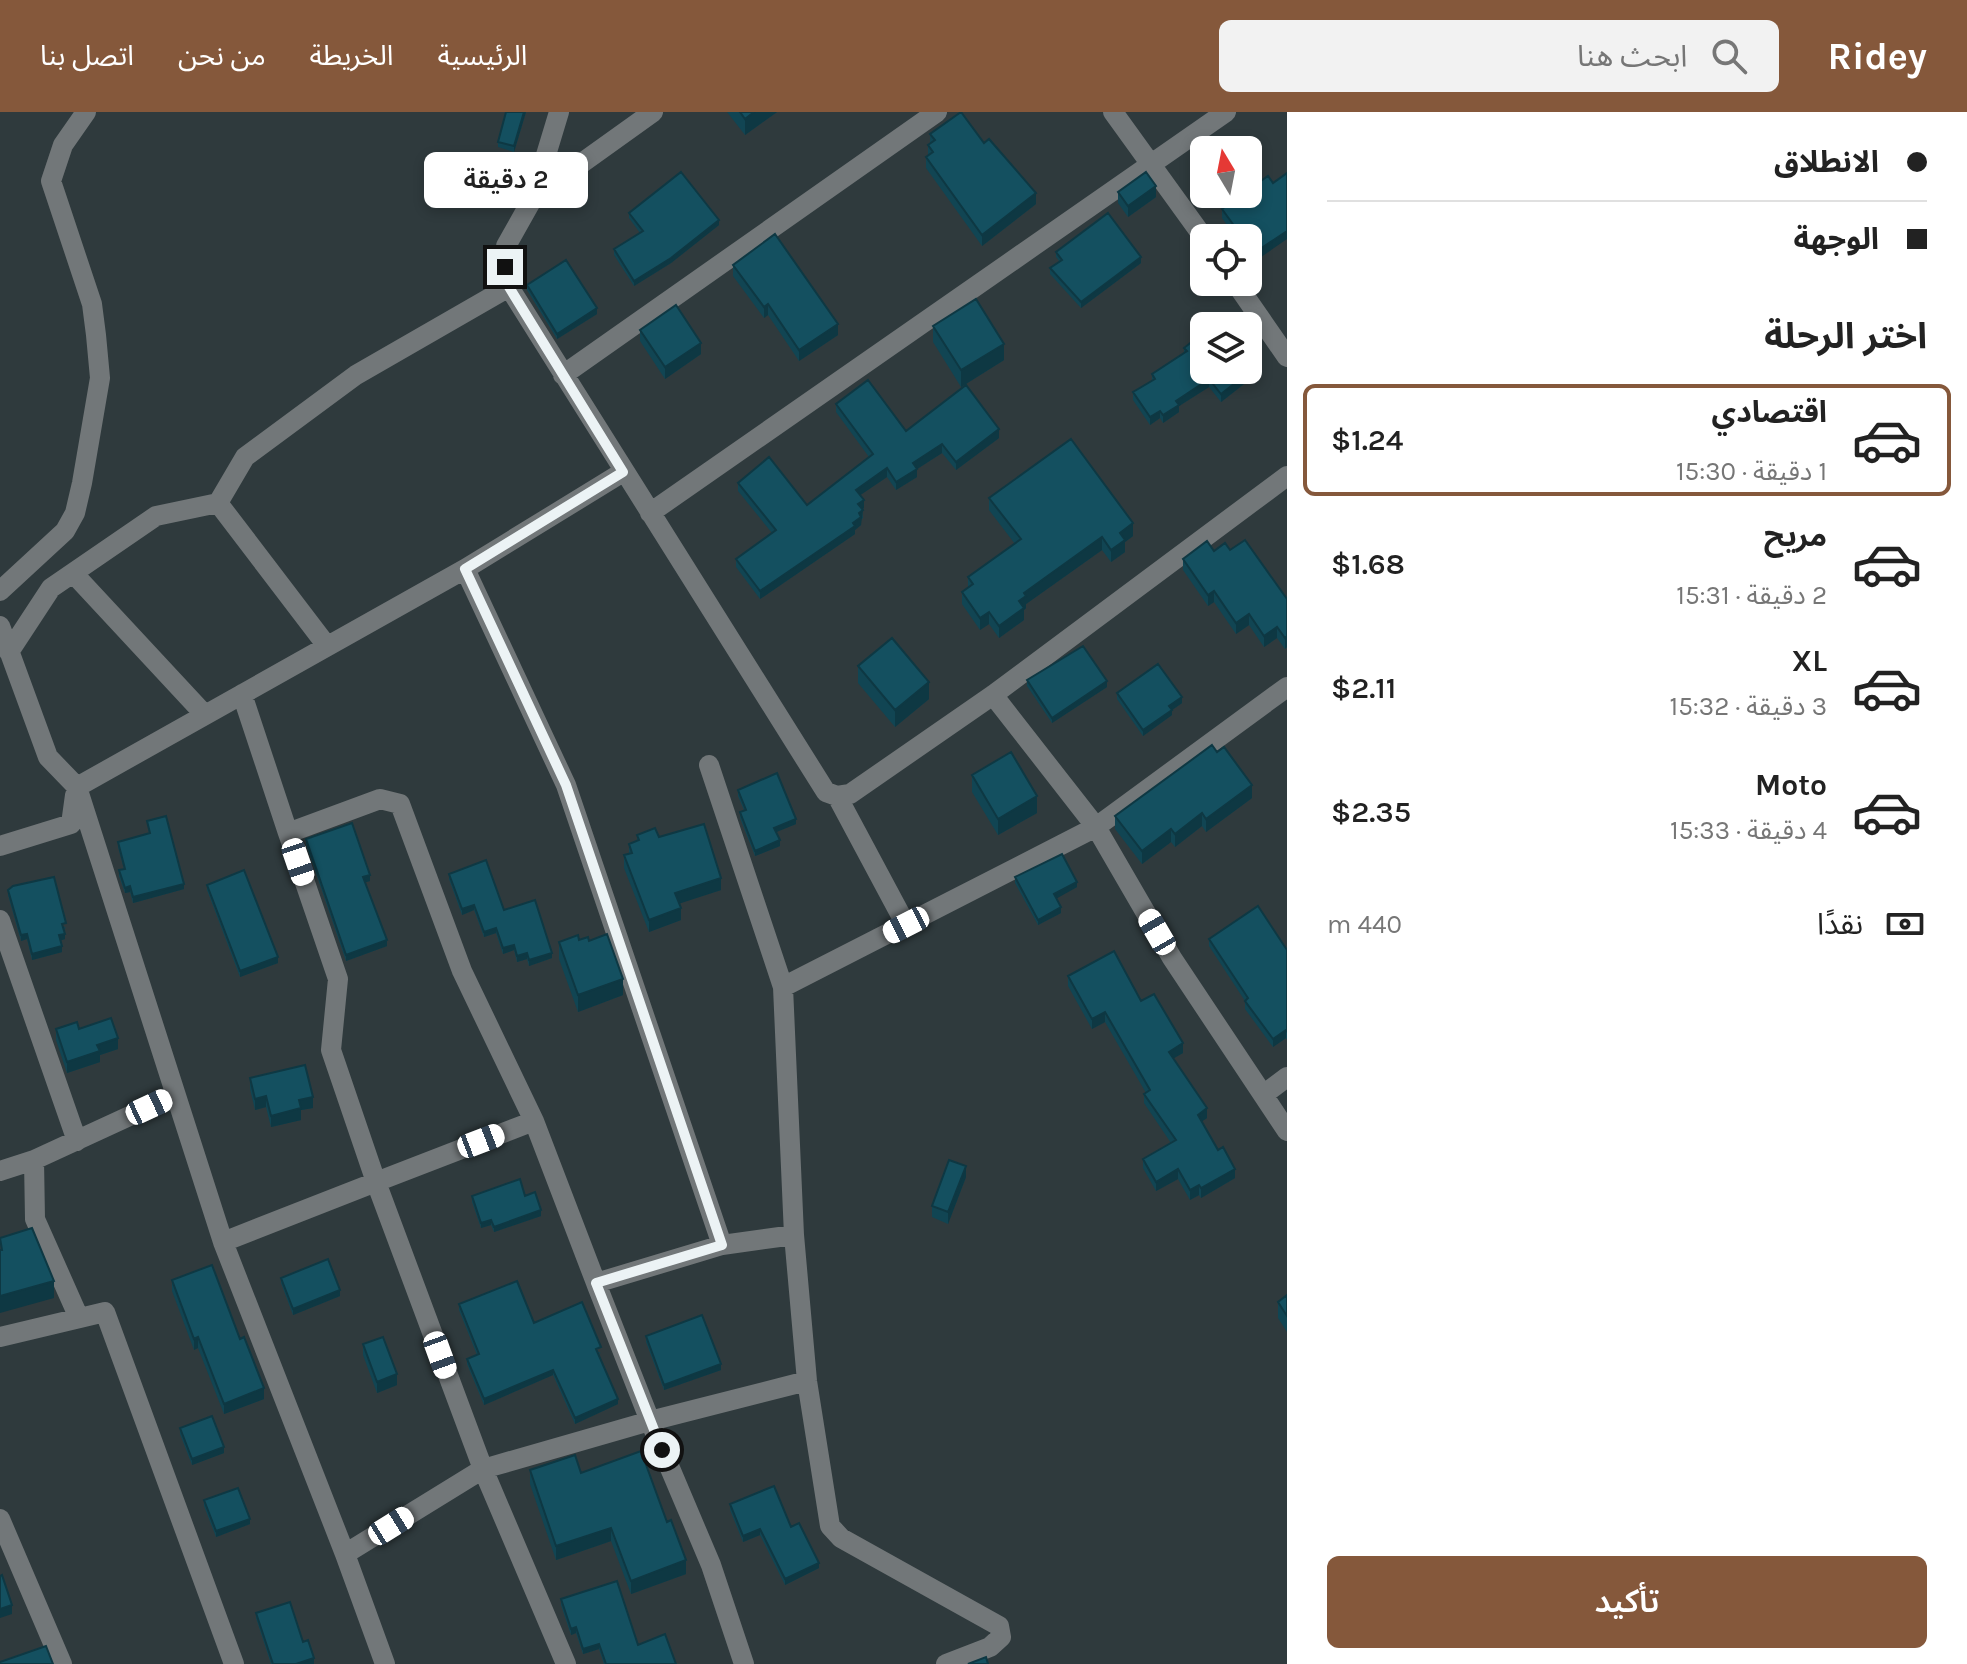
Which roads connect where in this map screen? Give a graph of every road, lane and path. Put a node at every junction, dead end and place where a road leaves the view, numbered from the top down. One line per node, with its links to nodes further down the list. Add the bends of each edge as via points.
1 (86, 112): 20 (street, via 63,145 51,181 92,304 96,335 100,378 82,483 65,531)
2 (559, 112): 8 (street)
3 (653, 112): 8 (street)
4 (937, 112): 13 (street)
5 (1113, 112): 7 (street)
6 (1226, 112): 7 (street)
7 (1151, 162): 9 (street); 17 (street)
8 (533, 198): 10 (street, via 506,246)
9 (1194, 224)
10 (509, 287): 13 (street); 16 (street, via 356,375 257,448 245,457)
11 (1245, 296): 12 (street)
12 (1287, 357)
13 (563, 375): 14 (street)
14 (623, 472): 17 (street); 18 (street)
15 (1287, 476): 26 (street)
16 (218, 503): 19 (street, via 156,516); 22 (street)
17 (650, 513): 30 (street, via 826,792)
18 (465, 569): 22 (street); 48 (street, via 566,785)
19 (73, 573): 23 (street, via 51,588); 27 (street)
20 (0, 591)
21 (0, 626): 23 (street)
22 (327, 646): 25 (street)
23 (9, 652): 29 (street, via 48,757)
24 (1287, 687): 31 (street)
25 (242, 694): 27 (street); 32 (street)
26 (993, 695): 30 (street, via 850,794); 31 (street)
27 (205, 715): 29 (street)
28 (709, 765): 36 (street)
29 (77, 787): 33 (street, via 71,824); 39 (street)
30 (837, 796): 35 (street)
31 (1096, 827): 35 (street); 38 (street, via 1172,958)
32 (288, 833): 40 (street, via 380,799 400,804 462,971); 45 (street, via 338,979 331,1050)
33 (0, 846)
34 (0, 920): 42 (street)
35 (906, 925): 36 (street)
36 (783, 987): 46 (street)
37 (1287, 1077): 38 (street)
38 (1263, 1095): 41 (street)
39 (173, 1096): 42 (street); 47 (street)
40 (534, 1121): 45 (street); 49 (street)
41 (1287, 1131)
42 (77, 1141): 43 (street)
43 (34, 1160): 44 (street); 50 (street, via 35,1219)
44 (0, 1171)
45 (376, 1182): 47 (street); 54 (street)
46 (794, 1235): 48 (street); 52 (street)
47 (223, 1242): 56 (street)
48 (722, 1245): 49 (street)
49 (596, 1283): 53 (street)
50 (79, 1318): 51 (street); 58 (street, via 105,1312)
51 (0, 1337)
52 (807, 1381): 53 (street); 62 (street, via 830,1526 841,1538 999,1626 1001,1637 990,1647)
53 (650, 1421): 54 (street); 61 (street, via 711,1565)
54 (483, 1469): 56 (street); 60 (street)
55 (0, 1519): 57 (street)
56 (345, 1554): 59 (street)
57 (62, 1664)
58 (234, 1664)
59 (385, 1664)
60 (566, 1664)
61 (744, 1664)
62 (946, 1664)

